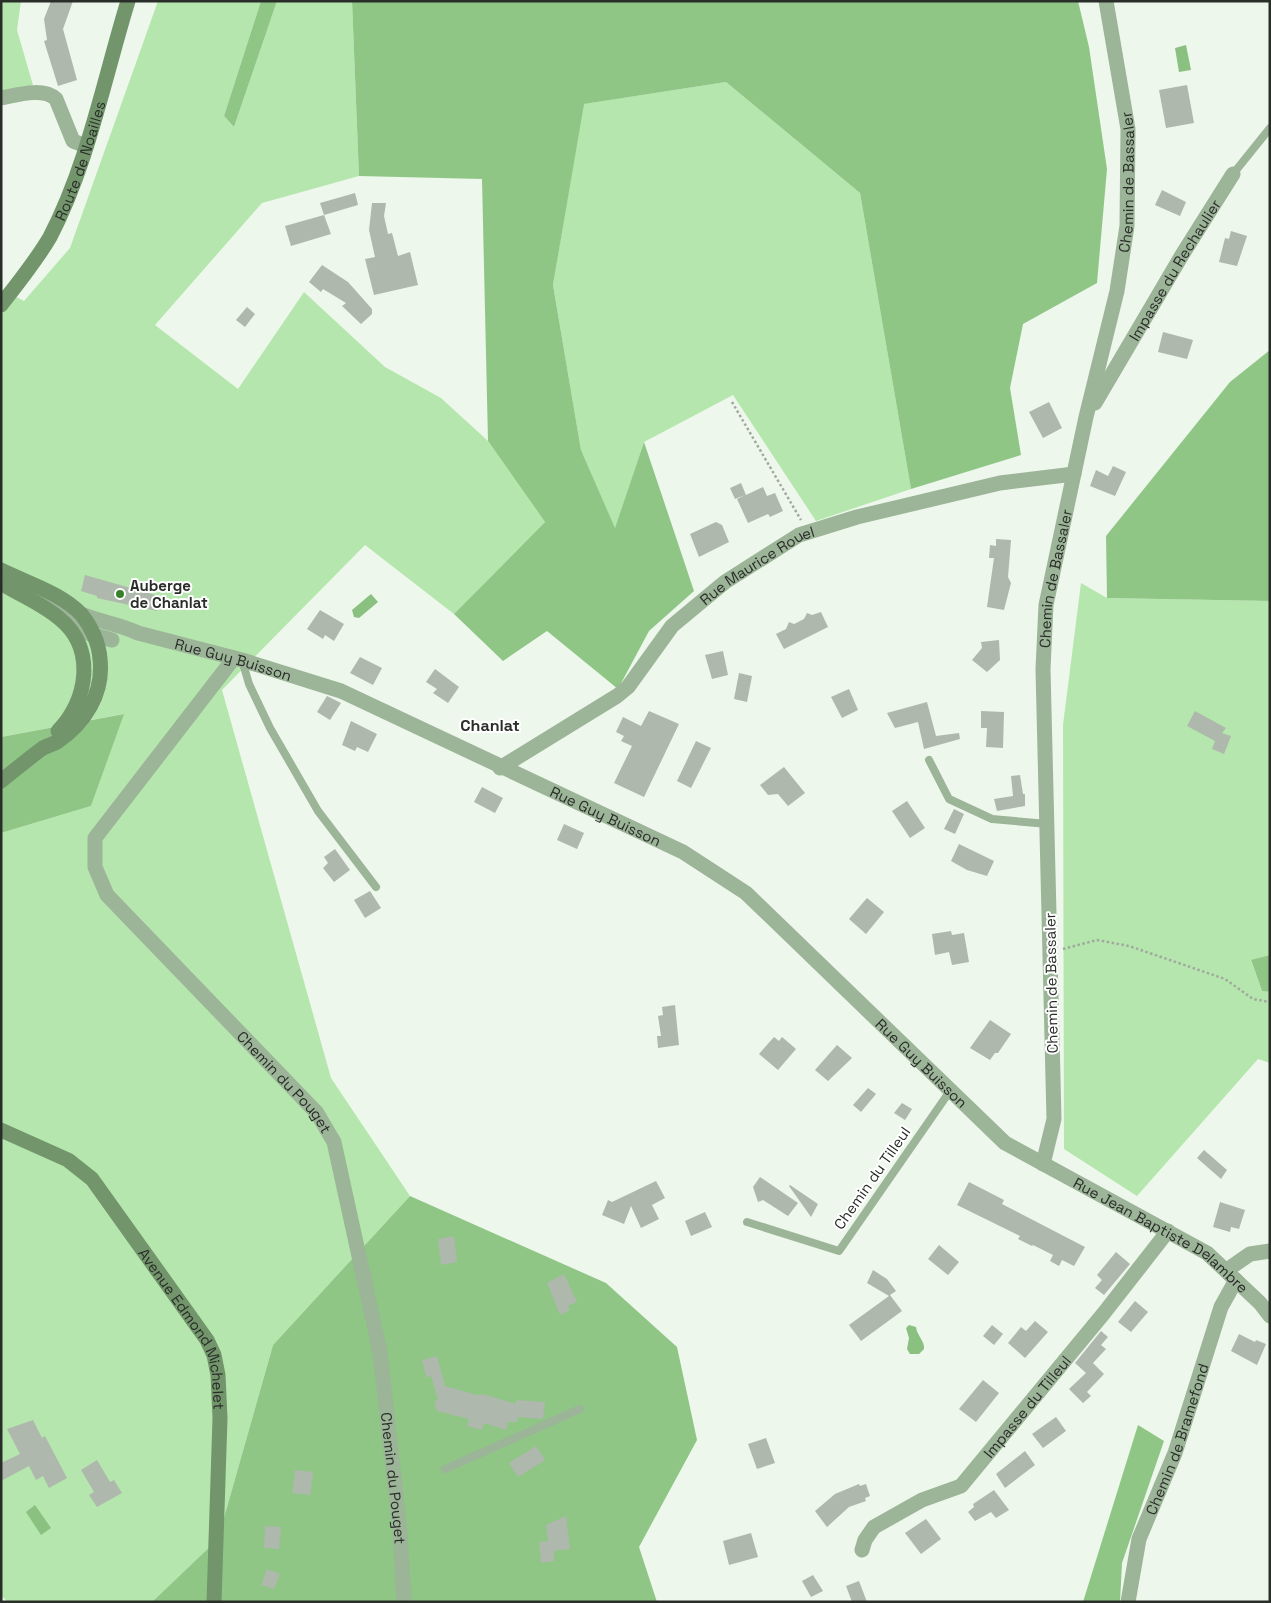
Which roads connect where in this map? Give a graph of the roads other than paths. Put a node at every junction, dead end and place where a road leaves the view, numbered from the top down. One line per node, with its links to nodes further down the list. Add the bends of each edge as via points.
1 (128, 1): 5 (main road, Route de Noailles)
2 (1106, 1): 8 (street, Chemin de Bassaler, via 1128,129 1126,226 1117,291)
3 (1, 98): 5 (street, via 32,93 52,95 74,141)
4 (1270, 128): 6 (lane, Impasse du Rechaulier)
5 (86, 146): 7 (main road, Route de Noailles, via 49,238)
6 (1233, 174): 8 (street, Impasse du Rechaulier)
7 (1, 305)
8 (1086, 417): 9 (street, Chemin de Bassaler)
9 (1074, 474): 20 (street, Rue Maurice Rouel, via 1000,482 857,517 799,535 725,582 672,626 618,696); 22 (street, Chemin de Bassaler, via 1046,605 1043,669)
10 (1, 570): 12 (main road, via 56,597 81,614)
11 (1, 583): 12 (street, via 56,606); 15 (main road, via 61,619 72,630)
12 (95, 631): 13 (street, Rue Guy Buisson, via 125,626); 14 (street); 15 (street, via 85,638); 17 (main road)
13 (138, 633): 14 (street, via 124,634); 16 (street, Rue Guy Buisson)
14 (112, 640): 17 (street, via 104,650)
15 (81, 652): 18 (main road, via 85,667 80,699)
16 (238, 659): 20 (street, Rue Guy Buisson, via 341,691); 23 (lane, via 266,719 318,811); 36 (street, Chemin du Pouget, via 95,838 95,867 107,896 317,1113 334,1142 380,1352 400,1532)
17 (101, 665): 18 (main road, via 99,686 89,710 69,732)
18 (45, 747): 21 (main road)
19 (929, 760): 22 (lane, via 949,799 992,819)
20 (500, 768): 24 (street, Rue Guy Buisson, via 683,852 746,893)
21 (1, 781)
22 (1048, 824): 26 (street, Chemin de Bassaler, via 1054,1119)
23 (376, 887)
24 (950, 1091): 26 (street, Rue Guy Buisson, via 1005,1143); 27 (lane, Chemin du Tilleul, via 839,1251)
25 (1, 1130): 35 (main road, Avenue Edmond Michelet, via 68,1160 92,1179 207,1340 218,1376 220,1418)
26 (1043, 1164): 28 (street, Rue Jean Baptiste Delambre)
27 (747, 1222)
28 (1168, 1230): 30 (street, Rue Jean Baptiste Delambre, via 1206,1253); 34 (street, Impasse du Tilleul, via 961,1486 922,1500 874,1527 864,1540)
29 (1270, 1251): 30 (street, via 1250,1254)
30 (1232, 1275): 31 (street, Rue Jean Baptiste Delambre); 37 (street, Chemin de Bramefond, via 1175,1452 1139,1539)
31 (1270, 1316)
32 (580, 1409): 33 (lane)
33 (445, 1469)
34 (862, 1550)
35 (214, 1602)
36 (404, 1602)
37 (1128, 1602)

